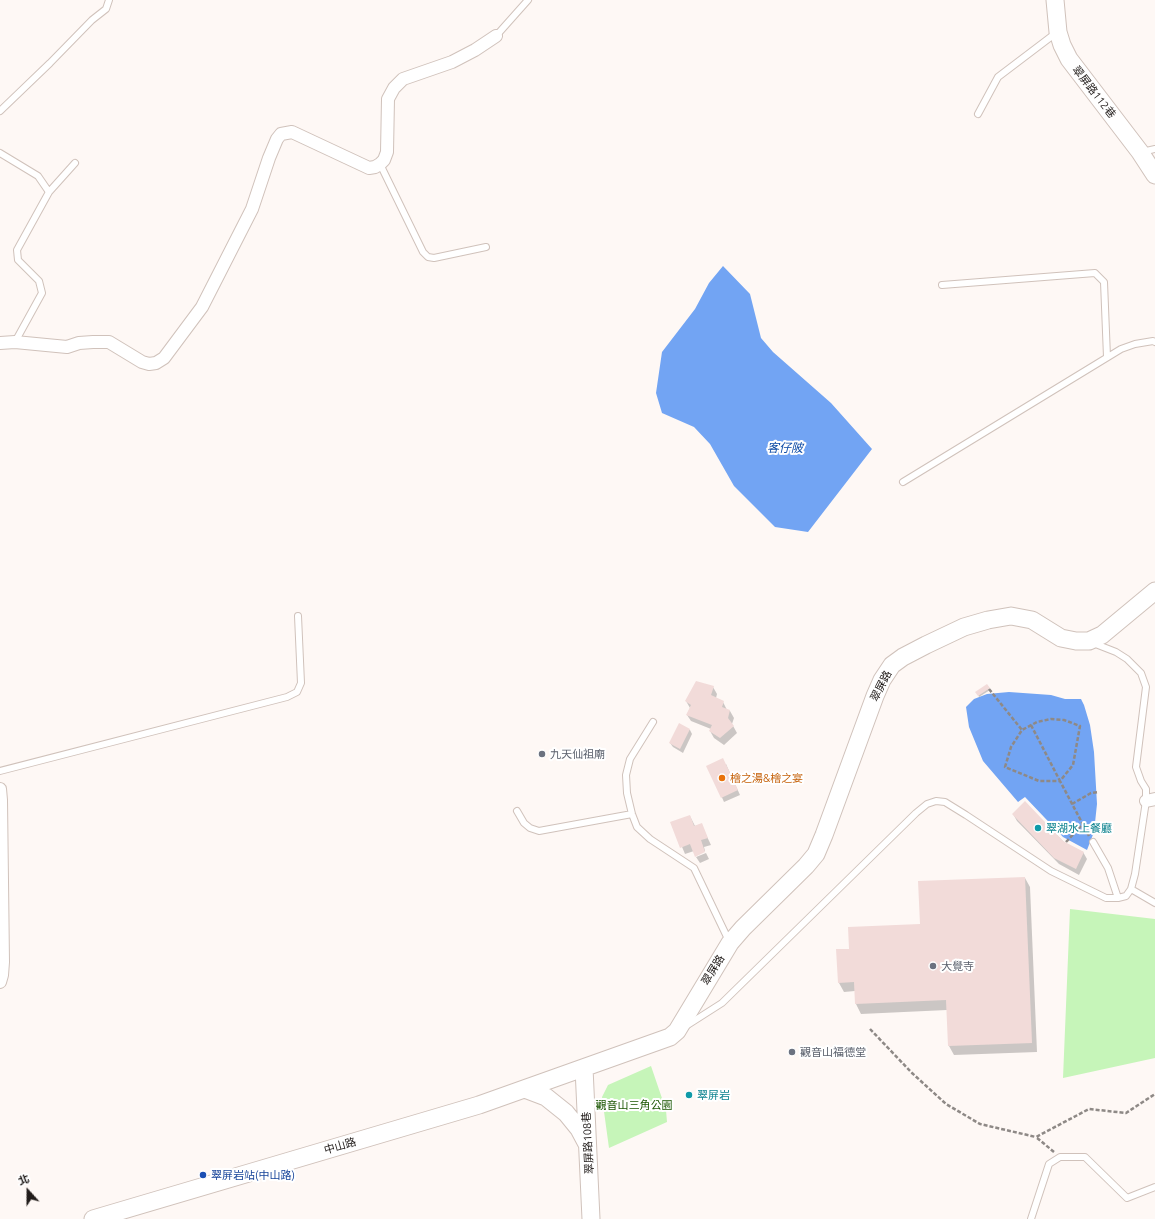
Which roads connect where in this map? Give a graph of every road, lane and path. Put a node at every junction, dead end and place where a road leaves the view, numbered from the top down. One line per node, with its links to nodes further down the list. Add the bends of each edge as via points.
1 (109, 0): 6 (lane, via 106,9)
2 (528, 0): 5 (lane)
3 (1055, 0): 4 (main road, 翠屏路112巷)
4 (1058, 32): 7 (lane, via 998,78); 8 (main road, 翠屏路112巷, via 1069,59)
5 (496, 36): 11 (street, via 476,50 403,80 394,88 388,99 387,152)
6 (0, 111)
7 (978, 114)
8 (1148, 151): 12 (main road, 翠屏路112巷)
9 (0, 153): 13 (lane, via 38,176)
10 (75, 163): 13 (lane)
11 (380, 164): 14 (lane, via 423,252 428,257 434,258); 16 (street, via 369,168 292,132 281,134 269,158 252,209 202,307 164,358 156,363 142,362 109,342 79,343 67,347)
12 (1155, 175)
13 (49, 192): 16 (lane, via 16,250 18,260 39,281 42,293)
14 (486, 247)
15 (942, 285): 19 (lane, via 1095,273 1104,282)
16 (15, 342): 18 (street)
17 (1155, 342): 19 (lane, via 1121,348)
18 (0, 343)
19 (1107, 357): 20 (lane)
20 (903, 482)
21 (1155, 592): 23 (main road, via 1102,635)
22 (298, 616): 28 (lane, via 301,683 297,692 280,699)
23 (1088, 641): 32 (lane, 翠屏路, via 1128,659 1141,673 1146,687 1136,767); 42 (main road, 翠屏路, via 1061,638 1032,620 1012,616 964,627 902,657 892,665 874,696 816,854)
24 (989, 689): 27 (path)
25 (654, 722): 35 (lane, via 630,759 626,775)
26 (1031, 725): 27 (path); 29 (path); 29 (path, via 1051,719 1064,720 1080,726 1073,766)
27 (1022, 730): 29 (path, via 1011,747 1005,767 1039,781)
28 (0, 771)
29 (1060, 781): 33 (path)
30 (0, 789): 43 (street, via 3,962)
31 (1099, 792): 33 (path, via 1091,793)
32 (1151, 800): 39 (lane, 翠屏路)
33 (1072, 804): 36 (path)
34 (517, 810): 35 (lane, via 524,823 539,831)
35 (632, 814): 42 (lane, via 637,827 650,839 694,868)
36 (1083, 824): 37 (path); 38 (path)
37 (1066, 842)
38 (1092, 842): 40 (lane, via 1108,868)
39 (1131, 889): 40 (lane, via 1126,896); 41 (lane)
40 (1118, 898): 45 (lane, 翠屏路, via 1106,898 1051,871 945,802 936,801 927,804 911,818 722,1003)
41 (1155, 903)
42 (730, 942): 45 (main road, 翠屏路)
43 (0, 982)
44 (870, 1029): 49 (path, via 946,1104 980,1124)
45 (677, 1031): 46 (main road, 翠屏路, via 670,1037)
46 (584, 1068): 47 (main road, 中山路); 50 (main road, 翠屏路108巷)
47 (525, 1089): 50 (main road, via 546,1097 566,1113); 53 (main road, 中山路)
48 (1155, 1094): 49 (path, via 1126,1113 1089,1109)
49 (1036, 1137): 51 (path)
50 (588, 1146): 54 (main road, 翠屏路108巷)
51 (1060, 1157): 52 (lane, via 1085,1157 1127,1198); 55 (lane, via 1049,1164)
52 (1155, 1187)
53 (93, 1219)
54 (591, 1219)
55 (1031, 1219)

